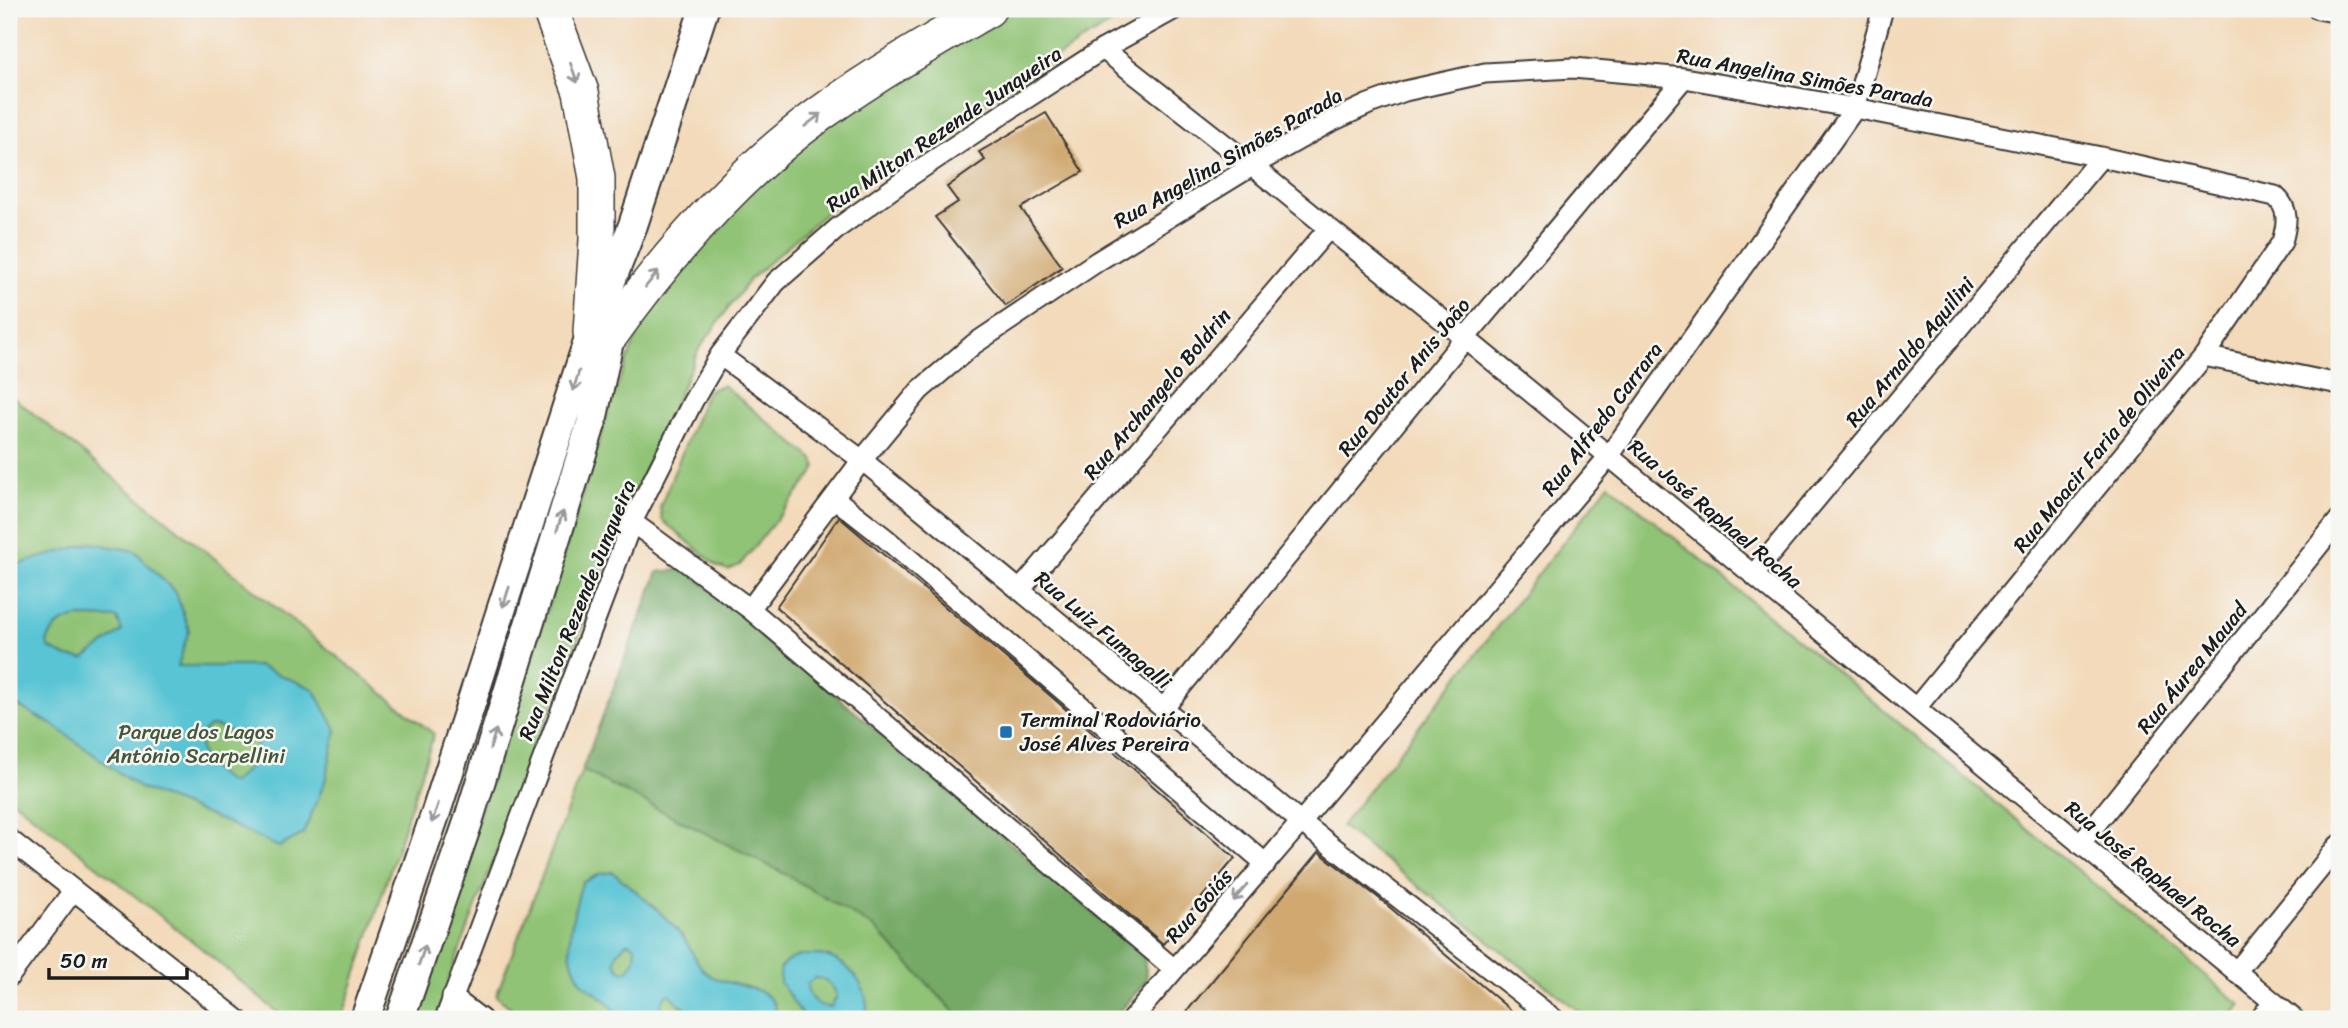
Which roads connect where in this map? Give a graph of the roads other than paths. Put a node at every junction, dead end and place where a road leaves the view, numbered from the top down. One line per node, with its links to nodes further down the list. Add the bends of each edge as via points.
1 (550, 9): 15 (highway, one-way to 15, via 581,92 597,178)
2 (704, 9): 15 (main road)
3 (988, 9): 15 (highway, one-way to 3, via 755,167 820,114)
4 (1175, 9): 8 (street, Rua Milton Rezende Junqueira)
5 (1883, 9): 10 (street, Rua Alfredo Carrara)
6 (2318, 9): 7 (street)
7 (2339, 13)
8 (1103, 49): 12 (street, Rua José Raphael Rocha); 17 (street, Rua Milton Rezende Junqueira, via 839,227 776,282)
9 (1684, 78): 10 (street, Rua Angelina Simões Parada); 12 (street, Rua Angelina Simões Parada, via 1573,68 1485,73 1442,81 1369,104); 16 (street, Rua Doutor Anis João)
10 (1855, 108): 11 (street, Rua Angelina Simões Parada); 20 (street, Rua Alfredo Carrara)
11 (2101, 157): 13 (street, Rua Angelina Simões Parada, via 2266,193); 25 (street, Rua Arnaldo Aquilini)
12 (1252, 166): 14 (street, Rua José Raphael Rocha); 21 (street, Rua Angelina Simões Parada, via 974,344 920,390)
13 (2282, 202): 18 (street, Rua Moacir Faria de Oliveira, via 2287,213 2282,242)
14 (1329, 228): 16 (street, Rua José Raphael Rocha); 26 (street, Rua Archangelo Boldrin)
15 (601, 333): 43 (main road, one-way to 43); 44 (main road, one-way to 15, via 467,825 592,421)
16 (1465, 338): 20 (street, Rua José Raphael Rocha); 28 (street, Rua Doutor Anis João)
17 (720, 355): 21 (street, Rua Luiz Fumagalli); 24 (street, Rua Milton Rezende Junqueira)
18 (2204, 356): 19 (street); 29 (street, Rua Moacir Faria de Oliveira)
19 (2339, 384)
20 (1609, 456): 25 (street, Rua José Raphael Rocha); 30 (street, Rua Alfredo Carrara)
21 (862, 460): 22 (street, Rua Angelina Simões Parada); 26 (street, Rua Luiz Fumagalli)
22 (834, 498): 27 (street, Rua Angelina Simões Parada); 34 (street)
23 (2339, 520): 32 (street, Rua Áurea Mauad)
24 (632, 522): 27 (street); 39 (street, Rua Milton Rezende Junqueira)
25 (1754, 575): 29 (street, Rua José Raphael Rocha)
26 (1020, 590): 28 (street, Rua Luiz Fumagalli)
27 (750, 609): 36 (street)
28 (1163, 709): 30 (street, Rua Luiz Fumagalli)
29 (1916, 709): 32 (street, Rua José Raphael Rocha)
30 (1301, 822): 34 (street, Rua Goiás); 48 (street, Rua Luiz Fumagalli)
31 (9, 839): 35 (street)
32 (2080, 844): 37 (street, Rua José Raphael Rocha)
33 (2339, 845): 37 (street)
34 (1266, 864): 36 (street, Rua Goiás, one-way to 36)
35 (73, 891): 38 (street); 41 (street)
36 (1174, 969): 47 (street, Rua Goiás)
37 (2236, 972): 40 (street, Rua José Raphael Rocha)
38 (9, 976)
39 (452, 997): 45 (street, Rua Milton Rezende Junqueira); 46 (street)
40 (2273, 1002): 49 (street); 50 (street, Rua José Raphael Rocha)
41 (215, 1012): 42 (street)
42 (237, 1019)
43 (365, 1019)
44 (400, 1019)
45 (445, 1019)
46 (481, 1019)
47 (1132, 1019)
48 (1552, 1019)
49 (2260, 1019)
50 (2294, 1019)

